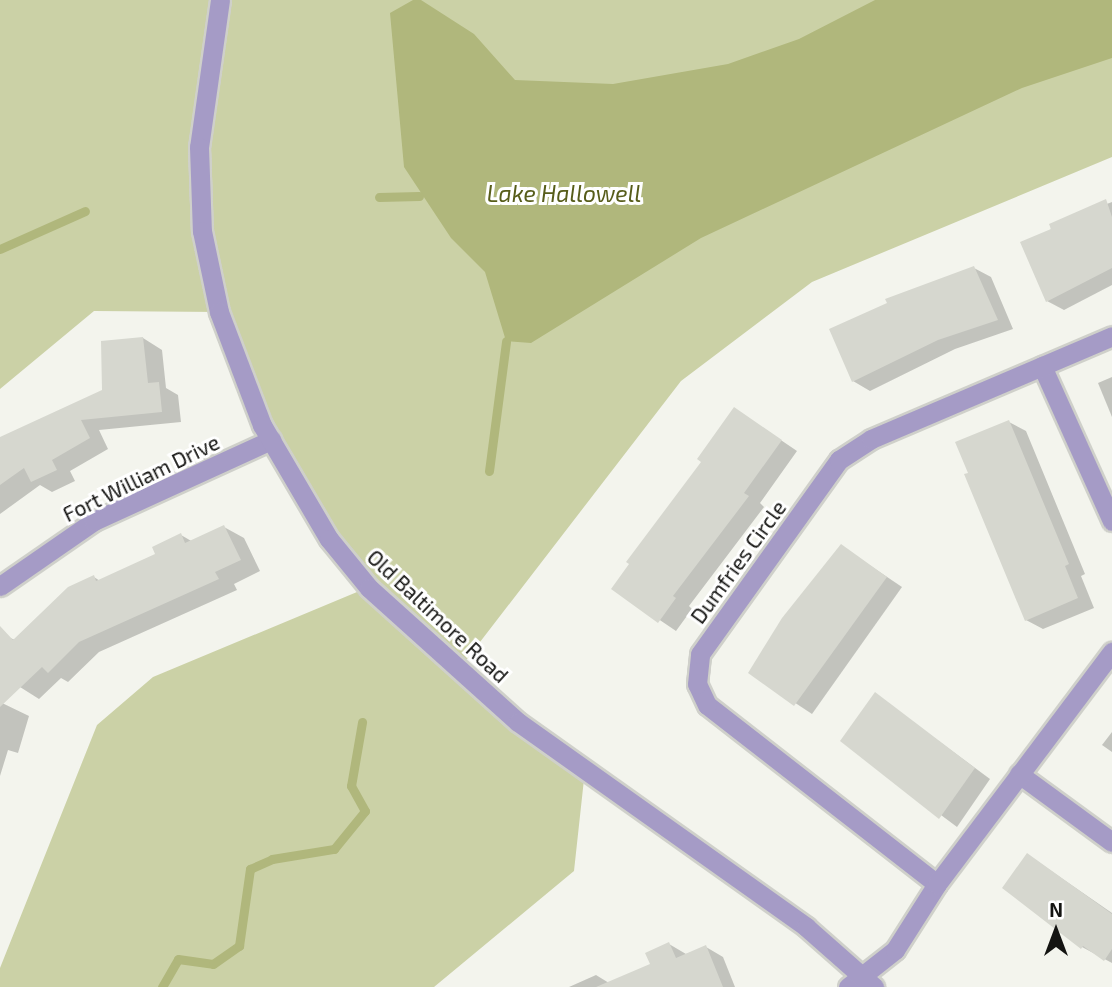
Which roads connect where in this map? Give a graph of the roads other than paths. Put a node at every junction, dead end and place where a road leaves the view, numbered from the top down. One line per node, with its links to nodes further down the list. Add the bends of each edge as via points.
1 (220, 0): 4 (street, Old Baltimore Road, via 200,135 202,231 219,312)
2 (1112, 336): 3 (street, Dumfries Circle)
3 (1042, 366): 5 (street); 10 (street, Dumfries Circle, via 871,439 839,460 700,654 697,684 707,705)
4 (271, 440): 6 (street, Fort William Drive, via 94,522); 11 (street, Old Baltimore Road, via 329,539 369,587 518,722 806,927)
5 (1112, 521)
6 (0, 586)
7 (1112, 652): 8 (street)
8 (1019, 774): 9 (street); 10 (street)
9 (1112, 842)
10 (937, 884): 11 (street, via 895,950)
11 (868, 980): 12 (street)
12 (848, 987)

